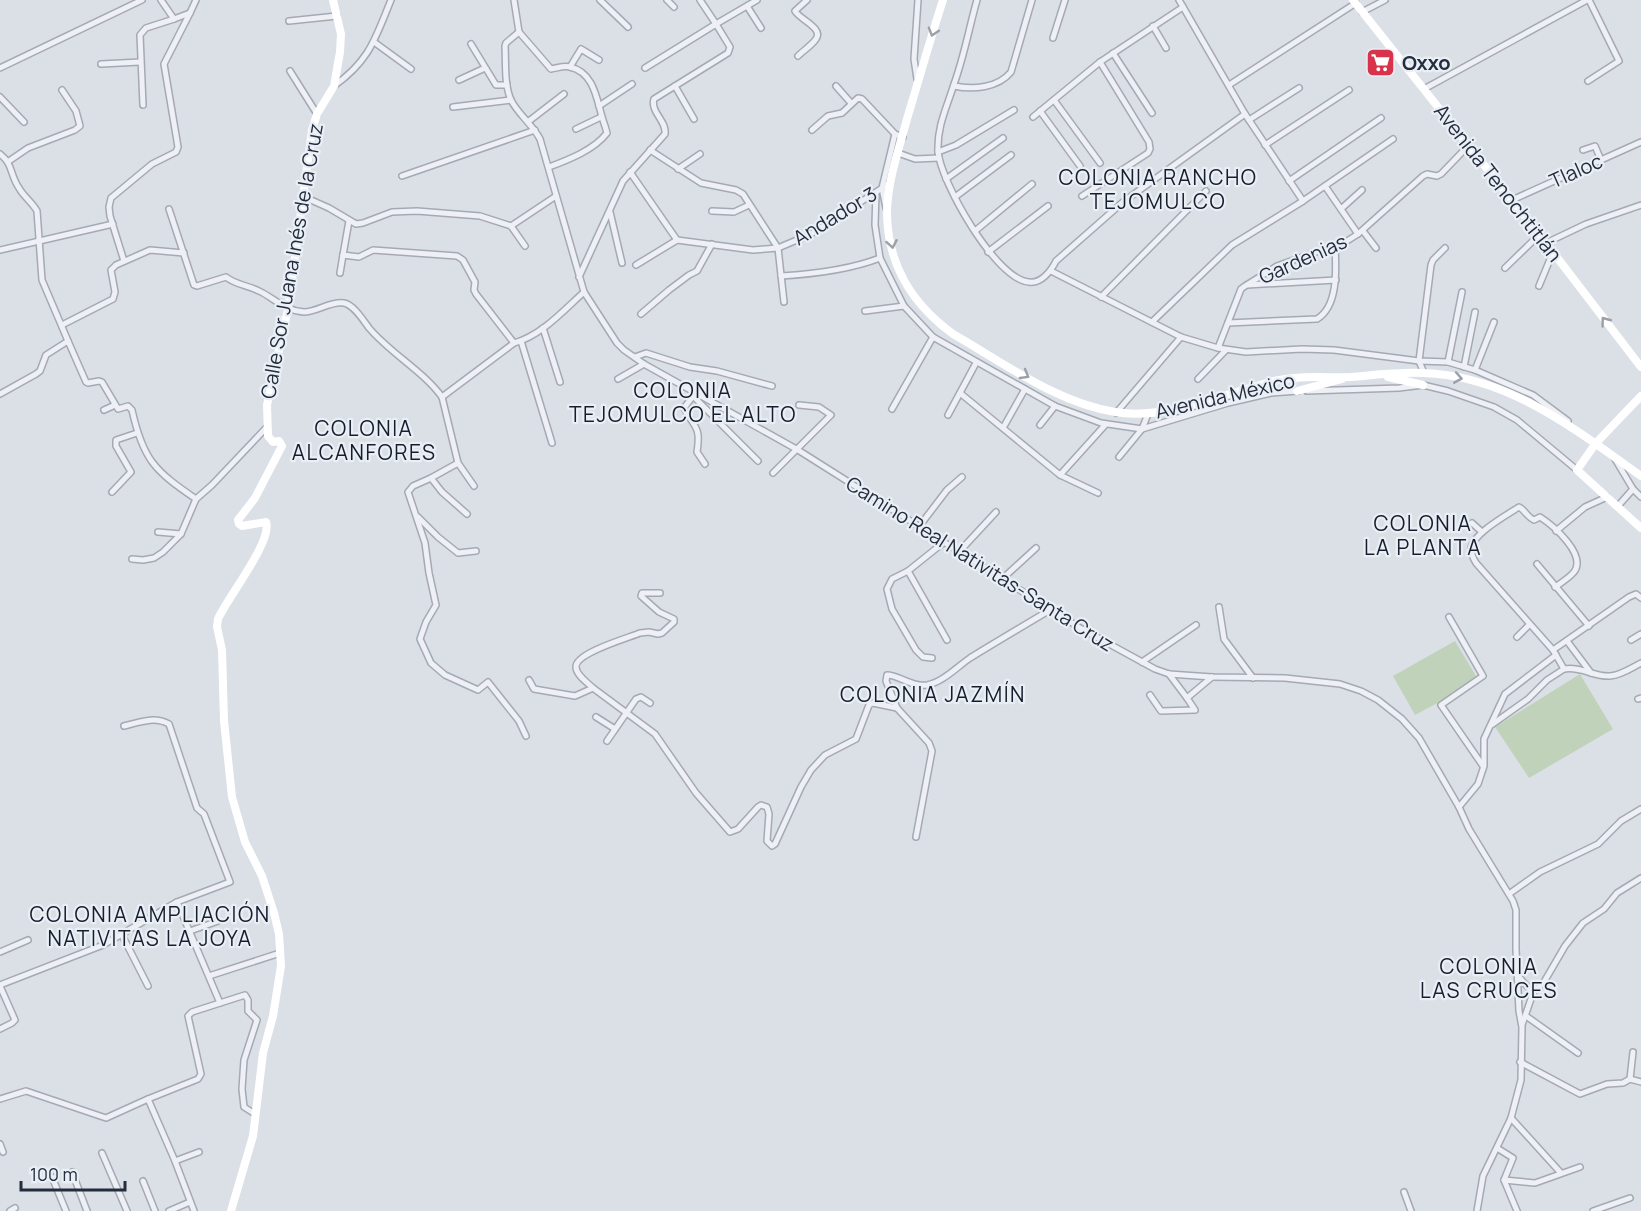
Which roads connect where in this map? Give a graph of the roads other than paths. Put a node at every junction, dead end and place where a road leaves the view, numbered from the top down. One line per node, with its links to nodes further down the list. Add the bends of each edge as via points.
1 (142, 0): 45 (street)
2 (161, 0): 27 (street)
3 (196, 0): 25 (street)
4 (333, 0): 26 (main road, Calle Sor Juana Inés de la Cruz)
5 (391, 0): 35 (street)
6 (514, 0): 33 (street)
7 (600, 0): 31 (street)
8 (667, 0): 22 (street)
9 (700, 0): 29 (street)
10 (757, 0): 21 (street)
11 (807, 0): 39 (street, via 795,11 818,35)
12 (918, 0): 51 (street, via 914,59)
13 (943, 0): 51 (main road, Avenida México, one-way to 51)
14 (977, 0): 59 (street)
15 (1032, 0): 59 (street, via 1006,78 990,86)
16 (1065, 0): 34 (street)
17 (1179, 0): 23 (street)
18 (1384, 0): 24 (street)
19 (1588, 0): 52 (street, via 1619,61); 61 (street)
20 (1354, 2): 24 (main road, Avenida Tenochtitlán); 55 (street)
21 (747, 6): 29 (street); 32 (street)
22 (674, 7)
23 (1183, 7): 30 (street); 55 (street)
24 (1362, 12): 61 (main road, Avenida Tenochtitlán)
25 (190, 14): 27 (street); 132 (street, via 164,64 178,147 111,198)
26 (337, 16): 28 (street); 56 (main road, Calle Sor Juana Inés de la Cruz, via 341,34)
27 (174, 19): 41 (street, via 141,31)
28 (289, 21)
29 (716, 24): 47 (street); 57 (street, via 730,50)
30 (1153, 26): 37 (street); 38 (street)
31 (628, 27)
32 (761, 28)
33 (519, 32): 44 (street, via 551,69); 54 (street, Camino Real Nativitas-Santa Cruz, via 505,46)
34 (1053, 38)
35 (374, 42): 48 (street); 56 (street, via 355,69)
36 (471, 44): 46 (street)
37 (1166, 48)
38 (1113, 53): 42 (street); 74 (street)
39 (798, 56)
40 (599, 60): 44 (street, via 581,49)
41 (140, 62): 43 (street); 69 (street)
42 (1100, 63): 67 (street); 119 (street, via 1150,149)
43 (101, 64)
44 (570, 67): 70 (street, via 586,76)
45 (0, 68)
46 (485, 68): 50 (street); 54 (street, via 496,85)
47 (645, 68)
48 (411, 69)
49 (290, 70): 75 (street)
50 (459, 80)
51 (918, 81): 87 (main road, Avenida México)
52 (1588, 81)
53 (632, 84): 70 (street)
54 (507, 85): 66 (street, Camino Real Nativitas-Santa Cruz)
55 (1228, 85): 76 (street)
56 (334, 86): 75 (main road, Calle Sor Juana Inés de la Cruz)
57 (675, 86): 80 (street); 93 (street, via 652,103 666,131)
58 (836, 86): 68 (street)
59 (954, 86): 98 (street, via 941,118)
60 (1299, 88): 81 (street)
61 (1424, 89): 92 (main road, Avenida Tenochtitlán)
62 (62, 90): 100 (street, via 76,111 80,126)
63 (1349, 90): 91 (street)
64 (564, 94): 82 (street)
65 (0, 97): 83 (street)
66 (511, 100): 71 (street); 82 (street, Camino Real Nativitas-Santa Cruz)
67 (1053, 100): 73 (street); 102 (street)
68 (851, 103): 86 (street, via 842,113 828,116); 87 (street, via 862,99)
69 (143, 105)
70 (599, 106): 77 (street)
71 (453, 107)
72 (1014, 110): 98 (street)
73 (1040, 111): 78 (street); 103 (street)
74 (1152, 113)
75 (317, 114): 117 (main road, Calle Sor Juana Inés de la Cruz)
76 (1245, 114): 81 (street); 156 (street, via 1123,202 1056,261)
77 (601, 117): 84 (street); 104 (street, via 606,133 602,139)
78 (1033, 117)
79 (1382, 118): 109 (street)
80 (694, 119)
81 (1249, 120): 91 (street)
82 (529, 121): 85 (street, Camino Real Nativitas-Santa Cruz)
83 (24, 122)
84 (576, 129)
85 (535, 130): 104 (street, Camino Real Nativitas-Santa Cruz); 107 (street)
86 (812, 130)
87 (899, 135): 95 (main road, Avenida México); 113 (street)
88 (1003, 138): 108 (street)
89 (1394, 139): 112 (street)
90 (1641, 142): 101 (street, Tlaloc)
91 (1265, 145): 109 (street)
92 (1469, 146): 121 (main road, Avenida Tenochtitlán); 135 (street, Gardenias, via 1441,174 1423,176)
93 (650, 150): 105 (street); 106 (street)
94 (1583, 150): 101 (street, via 1595,146)
95 (898, 153): 98 (street, via 915,159); 110 (main road, Avenida México)
96 (0, 154): 100 (street)
97 (700, 154): 105 (street)
98 (938, 155): 108 (street)
99 (1011, 156): 120 (street)
100 (9, 160): 137 (street, via 20,190 37,212)
101 (1601, 160): 121 (street, Tlaloc)
102 (1100, 163)
103 (1080, 165)
104 (549, 167): 118 (street, Camino Real Nativitas-Santa Cruz)
105 (678, 169): 123 (street, via 701,183 739,191)
106 (630, 172): 128 (street); 138 (street)
107 (402, 176)
108 (946, 179): 120 (street)
109 (1289, 181): 122 (street)
110 (891, 182): 113 (street, Andador 3); 130 (main road, Avenida México)
111 (1032, 184): 134 (street)
112 (1326, 186): 122 (street); 126 (street)
113 (882, 188): 116 (street, Andador 3); 130 (street)
114 (1362, 190): 126 (street)
115 (1206, 191): 165 (street)
116 (876, 193): 143 (street, Andador 3, via 811,234); 151 (street)
117 (302, 196): 131 (street); 168 (main road, Calle Sor Juana Inés de la Cruz)
118 (556, 196): 133 (street); 159 (street, Camino Real Nativitas-Santa Cruz)
119 (1082, 196)
120 (955, 198): 134 (street)
121 (1512, 200): 136 (main road, Avenida Tenochtitlán)
122 (1303, 201): 172 (street, via 1232,245)
123 (749, 205): 129 (street, via 734,212); 143 (street)
124 (1641, 205): 139 (street)
125 (1048, 206): 147 (street)
126 (1341, 208): 135 (street)
127 (169, 210): 149 (street)
128 (610, 211): 153 (street); 159 (street)
129 (712, 211)
130 (887, 212): 212 (main road, Avenida México, one-way to 212, via 893,254 904,282 936,321 1064,398)
131 (349, 221): 133 (street, via 363,224 392,212 417,211 480,216); 150 (street)
132 (113, 224): 137 (street); 152 (street)
133 (512, 226): 142 (street)
134 (975, 231): 147 (street)
135 (1361, 232): 141 (street, Gardenias); 144 (street)
136 (1539, 235): 139 (main road, Avenida Tenochtitlán); 155 (street)
137 (40, 240): 146 (street); 175 (street, via 42,280)
138 (677, 240): 140 (street); 154 (street)
139 (1546, 243): 148 (main road, Avenida Tenochtitlán)
140 (712, 244): 143 (street, via 753,250); 171 (street, via 697,272)
141 (1335, 245): 160 (street); 161 (street, Gardenias, via 1277,266)
142 (525, 246)
143 (778, 248): 158 (street)
144 (1376, 248)
145 (1444, 248): 185 (street, via 1431,265)
146 (0, 250)
147 (988, 252): 156 (street, via 1021,281 1031,283)
148 (1552, 252): 162 (street); 190 (main road, Avenida Tenochtitlán, one-way to 148)
149 (184, 253): 152 (street, via 150,250); 168 (street, via 194,285 225,277 234,284 258,290)
150 (343, 255): 157 (street); 181 (street, via 359,257 373,250 460,257 476,282 474,290)
151 (880, 258): 158 (street, via 813,274); 167 (street)
152 (124, 261): 175 (street, via 111,270 116,292 113,299)
153 (622, 263)
154 (636, 265)
155 (1506, 268)
156 (1051, 271): 165 (street)
157 (340, 273)
158 (781, 276): 166 (street)
159 (579, 278): 163 (street, Camino Real Nativitas-Santa Cruz)
160 (1336, 280): 161 (street); 174 (street, via 1326,311 1317,319)
161 (1245, 286): 174 (street, Gardenias)
162 (1539, 286)
163 (584, 292): 176 (street); 184 (street, Camino Real Nativitas-Santa Cruz, via 617,343)
164 (1462, 292): 186 (street)
165 (1101, 297): 172 (street)
166 (784, 302)
167 (904, 306): 169 (street); 177 (street)
168 (288, 309): 206 (street, via 305,312 346,303); 217 (main road, Calle Sor Juana Inés de la Cruz, via 269,390)
169 (866, 311)
170 (1474, 312): 189 (street)
171 (641, 314)
172 (1152, 322): 178 (street)
173 (1494, 322): 191 (street)
174 (1228, 323): 182 (street, Gardenias)
175 (62, 325): 179 (street)
176 (543, 328): 180 (street); 197 (street)
177 (933, 337): 187 (street); 210 (street)
178 (1181, 337): 182 (street); 212 (street)
179 (68, 341): 203 (street, via 46,355 40,371); 207 (street, via 86,382 102,382)
180 (521, 341): 181 (street); 222 (street)
181 (514, 343): 206 (street)
182 (1218, 348): 183 (street)
183 (1227, 350): 185 (street, via 1334,350); 196 (street)
184 (635, 357): 188 (street, Camino Real Nativitas-Santa Cruz); 199 (street, via 646,353)
185 (1419, 361): 186 (street); 192 (street)
186 (1448, 362): 189 (street)
187 (976, 363): 200 (street); 202 (street)
188 (644, 364): 195 (street); 204 (street, Camino Real Nativitas-Santa Cruz)
189 (1464, 367): 191 (street)
190 (1641, 367)
191 (1475, 370): 219 (street, via 1533,395)
192 (1424, 372): 193 (main road, Avenida México); 219 (main road, Avenida México, one-way to 219, via 1460,377 1501,390)
193 (1381, 375): 194 (main road, Avenida México); 198 (main road)
194 (1345, 377): 201 (main road); 213 (main road, Avenida México, via 1283,379)
195 (618, 379)
196 (1198, 379)
197 (560, 382)
198 (1423, 385): 201 (street); 230 (street, via 1448,390 1507,414)
199 (772, 386)
200 (1025, 389): 209 (street); 218 (street)
201 (1297, 392): 220 (street, via 1271,393 1228,403)
202 (960, 393): 214 (street); 218 (street)
203 (0, 394)
204 (694, 394): 224 (street, Camino Real Nativitas-Santa Cruz); 227 (street); 229 (street, via 684,408 698,428 697,452)
205 (1641, 396): 223 (main road)
206 (442, 397): 228 (street)
207 (115, 405): 211 (street); 221 (street, via 132,410)
208 (799, 405): 224 (street, via 819,407 831,415)
209 (1056, 406): 215 (street); 216 (street)
210 (892, 409)
211 (104, 410)
212 (1116, 413): 213 (main road, Avenida México)
213 (1148, 414): 220 (street)
214 (948, 415)
215 (1106, 424): 220 (street); 232 (street)
216 (1040, 425)
217 (267, 428): 242 (street, Calle Sor Juana Inés de la Cruz); 310 (main road, via 271,441 279,441 282,446 255,498 238,520 242,526 266,522 268,529 221,611 217,627 232,797 245,843 262,876 274,913)
218 (1003, 428): 232 (street)
219 (1575, 428): 223 (main road, Avenida México)
220 (1142, 429): 226 (street)
221 (137, 433): 238 (street, via 116,440 131,472); 242 (street, via 156,470)
222 (552, 443)
223 (1596, 443): 225 (main road, Avenida México); 230 (main road)
224 (798, 450): 231 (street); 248 (street, Camino Real Nativitas-Santa Cruz)
225 (1612, 456): 233 (main road, Avenida México); 237 (street)
226 (1119, 457)
227 (758, 461)
228 (458, 463): 235 (street); 236 (street)
229 (705, 464)
230 (1577, 470): 240 (main road)
231 (773, 472)
232 (1060, 475): 239 (street)
233 (1641, 476)
234 (962, 477): 248 (street)
235 (431, 478): 245 (street); 246 (street, via 409,488)
236 (474, 486)
237 (1633, 489): 241 (street); 243 (street)
238 (112, 492)
239 (1098, 493)
240 (1607, 497): 243 (main road); 250 (street, via 1585,507)
241 (1641, 497)
242 (196, 499): 252 (street)
243 (1618, 506): 249 (main road)
244 (996, 512): 257 (street)
245 (466, 514)
246 (417, 516): 256 (street, via 458,553); 296 (street, via 436,605 420,639 431,663 445,675 478,690 488,682)
247 (1472, 523): 253 (street)
248 (918, 528): 254 (street, Camino Real Nativitas-Santa Cruz)
249 (1641, 528)
250 (1556, 531): 253 (street, via 1540,517 1529,518 1519,507); 262 (street, via 1578,558 1574,572)
251 (158, 532): 252 (street)
252 (181, 534): 258 (street, via 154,558)
253 (1480, 534): 269 (street, via 1471,553)
254 (943, 543): 257 (street, Camino Real Nativitas-Santa Cruz); 260 (street)
255 (1036, 548): 261 (street)
256 (476, 551)
257 (958, 553): 261 (street, Camino Real Nativitas-Santa Cruz)
258 (132, 559)
259 (1538, 564): 262 (street)
260 (908, 571): 273 (street); 277 (street, via 888,583 892,609 916,650 923,657)
261 (1001, 580): 266 (street, Camino Real Nativitas-Santa Cruz)
262 (1555, 587): 270 (street)
263 (660, 593): 286 (street, via 642,592 641,596 674,619 671,627 658,634 640,633 578,660 577,672)
264 (1641, 598): 270 (street, via 1636,594 1629,597)
265 (1219, 607): 284 (street, via 1224,639)
266 (1050, 610): 278 (street, Camino Real Nativitas-Santa Cruz); 290 (street, via 936,682 925,686 888,675 886,681)
267 (1449, 617): 298 (street, via 1484,676 1441,705)
268 (1196, 625): 278 (street)
269 (1529, 625): 272 (street); 276 (street)
270 (1589, 626): 275 (street)
271 (1641, 634): 274 (street)
272 (1517, 638)
273 (947, 640)
274 (1631, 640)
275 (1567, 641): 276 (street); 281 (street)
276 (1554, 652): 280 (street); 294 (street, via 1505,694)
277 (932, 658)
278 (1142, 662): 282 (street, Camino Real Nativitas-Santa Cruz)
279 (1641, 663): 281 (street, via 1624,673)
280 (1564, 669): 281 (street, via 1575,667); 294 (street)
281 (1592, 673)
282 (1169, 674): 283 (street, Camino Real Nativitas-Santa Cruz); 288 (street)
283 (1212, 677): 284 (street, Camino Real Nativitas-Santa Cruz); 288 (street)
284 (1252, 678): 299 (street, Camino Real Nativitas-Santa Cruz, via 1340,684 1378,700 1419,738)
285 (529, 680): 286 (street, via 534,689 574,696)
286 (593, 688): 291 (street)
287 (1150, 695): 288 (street, via 1161,711 1196,710)
288 (1186, 698)
289 (650, 703): 291 (street, via 638,697)
290 (897, 708): 291 (street, via 869,705 856,739 825,755 806,777 772,846 767,841 767,807 759,807 730,832 696,793 655,734); 301 (street, via 932,751)
291 (626, 713): 295 (street)
292 (596, 717): 295 (street)
293 (124, 726): 304 (street, via 152,719 169,724 197,808 204,814 230,879 228,884)
294 (1490, 726): 298 (street, via 1484,739)
295 (615, 729): 297 (street)
296 (526, 736)
297 (607, 741)
298 (1484, 766): 299 (street, via 1478,784)
299 (1459, 807): 303 (street, Camino Real Nativitas-Santa Cruz)
300 (1641, 809): 303 (street, via 1621,821 1598,844 1540,872)
301 (916, 837)
302 (1641, 878): 315 (street, via 1583,923)
303 (1509, 894): 312 (street, Camino Real Nativitas-Santa Cruz, via 1516,910)
304 (177, 902): 306 (street); 307 (street)
305 (218, 921): 306 (street)
306 (190, 931): 311 (street)
307 (122, 935): 313 (street); 314 (street)
308 (28, 940): 309 (street)
309 (0, 952)
310 (280, 953): 311 (street); 327 (main road, via 280,978 263,1053)
311 (209, 976): 316 (street)
312 (1519, 977): 315 (street); 318 (street, Camino Real Nativitas-Santa Cruz)
313 (0, 986): 319 (street, via 15,1020)
314 (148, 986)
315 (1533, 993): 317 (street)
316 (220, 1003): 326 (street, via 188,1016 201,1074 198,1079); 327 (street, via 245,995 248,1011 257,1020 242,1074 244,1107)
317 (1526, 1016): 318 (street); 321 (street)
318 (1522, 1027): 322 (street)
319 (0, 1029)
320 (1633, 1052): 323 (street)
321 (1578, 1053)
322 (1520, 1062): 323 (street, via 1580,1094); 328 (street, via 1521,1080)
323 (1630, 1079): 324 (street)
324 (1641, 1082)
325 (0, 1099): 326 (street, via 26,1091 106,1118)
326 (148, 1099): 334 (street)
327 (255, 1114): 350 (main road, via 253,1137)
328 (1511, 1118): 330 (street); 337 (street)
329 (0, 1144): 331 (street)
330 (1497, 1148): 339 (street, via 1513,1158); 352 (street, via 1484,1176)
331 (3, 1152)
332 (199, 1152): 334 (street)
333 (102, 1153): 346 (street)
334 (175, 1161): 343 (street)
335 (1580, 1167): 337 (street)
336 (72, 1172): 345 (street)
337 (1560, 1172): 339 (street, via 1535,1183)
338 (52, 1177): 344 (street)
339 (1504, 1180): 353 (street)
340 (143, 1181): 347 (street)
341 (1404, 1192): 351 (street)
342 (1630, 1198): 354 (street)
343 (190, 1202): 348 (street); 349 (street)
344 (66, 1211)
345 (87, 1211)
346 (127, 1211)
347 (155, 1211)
348 (170, 1211)
349 (194, 1211)
350 (231, 1211)
351 (1411, 1211)
352 (1477, 1211)
353 (1517, 1211)
354 (1593, 1211)

